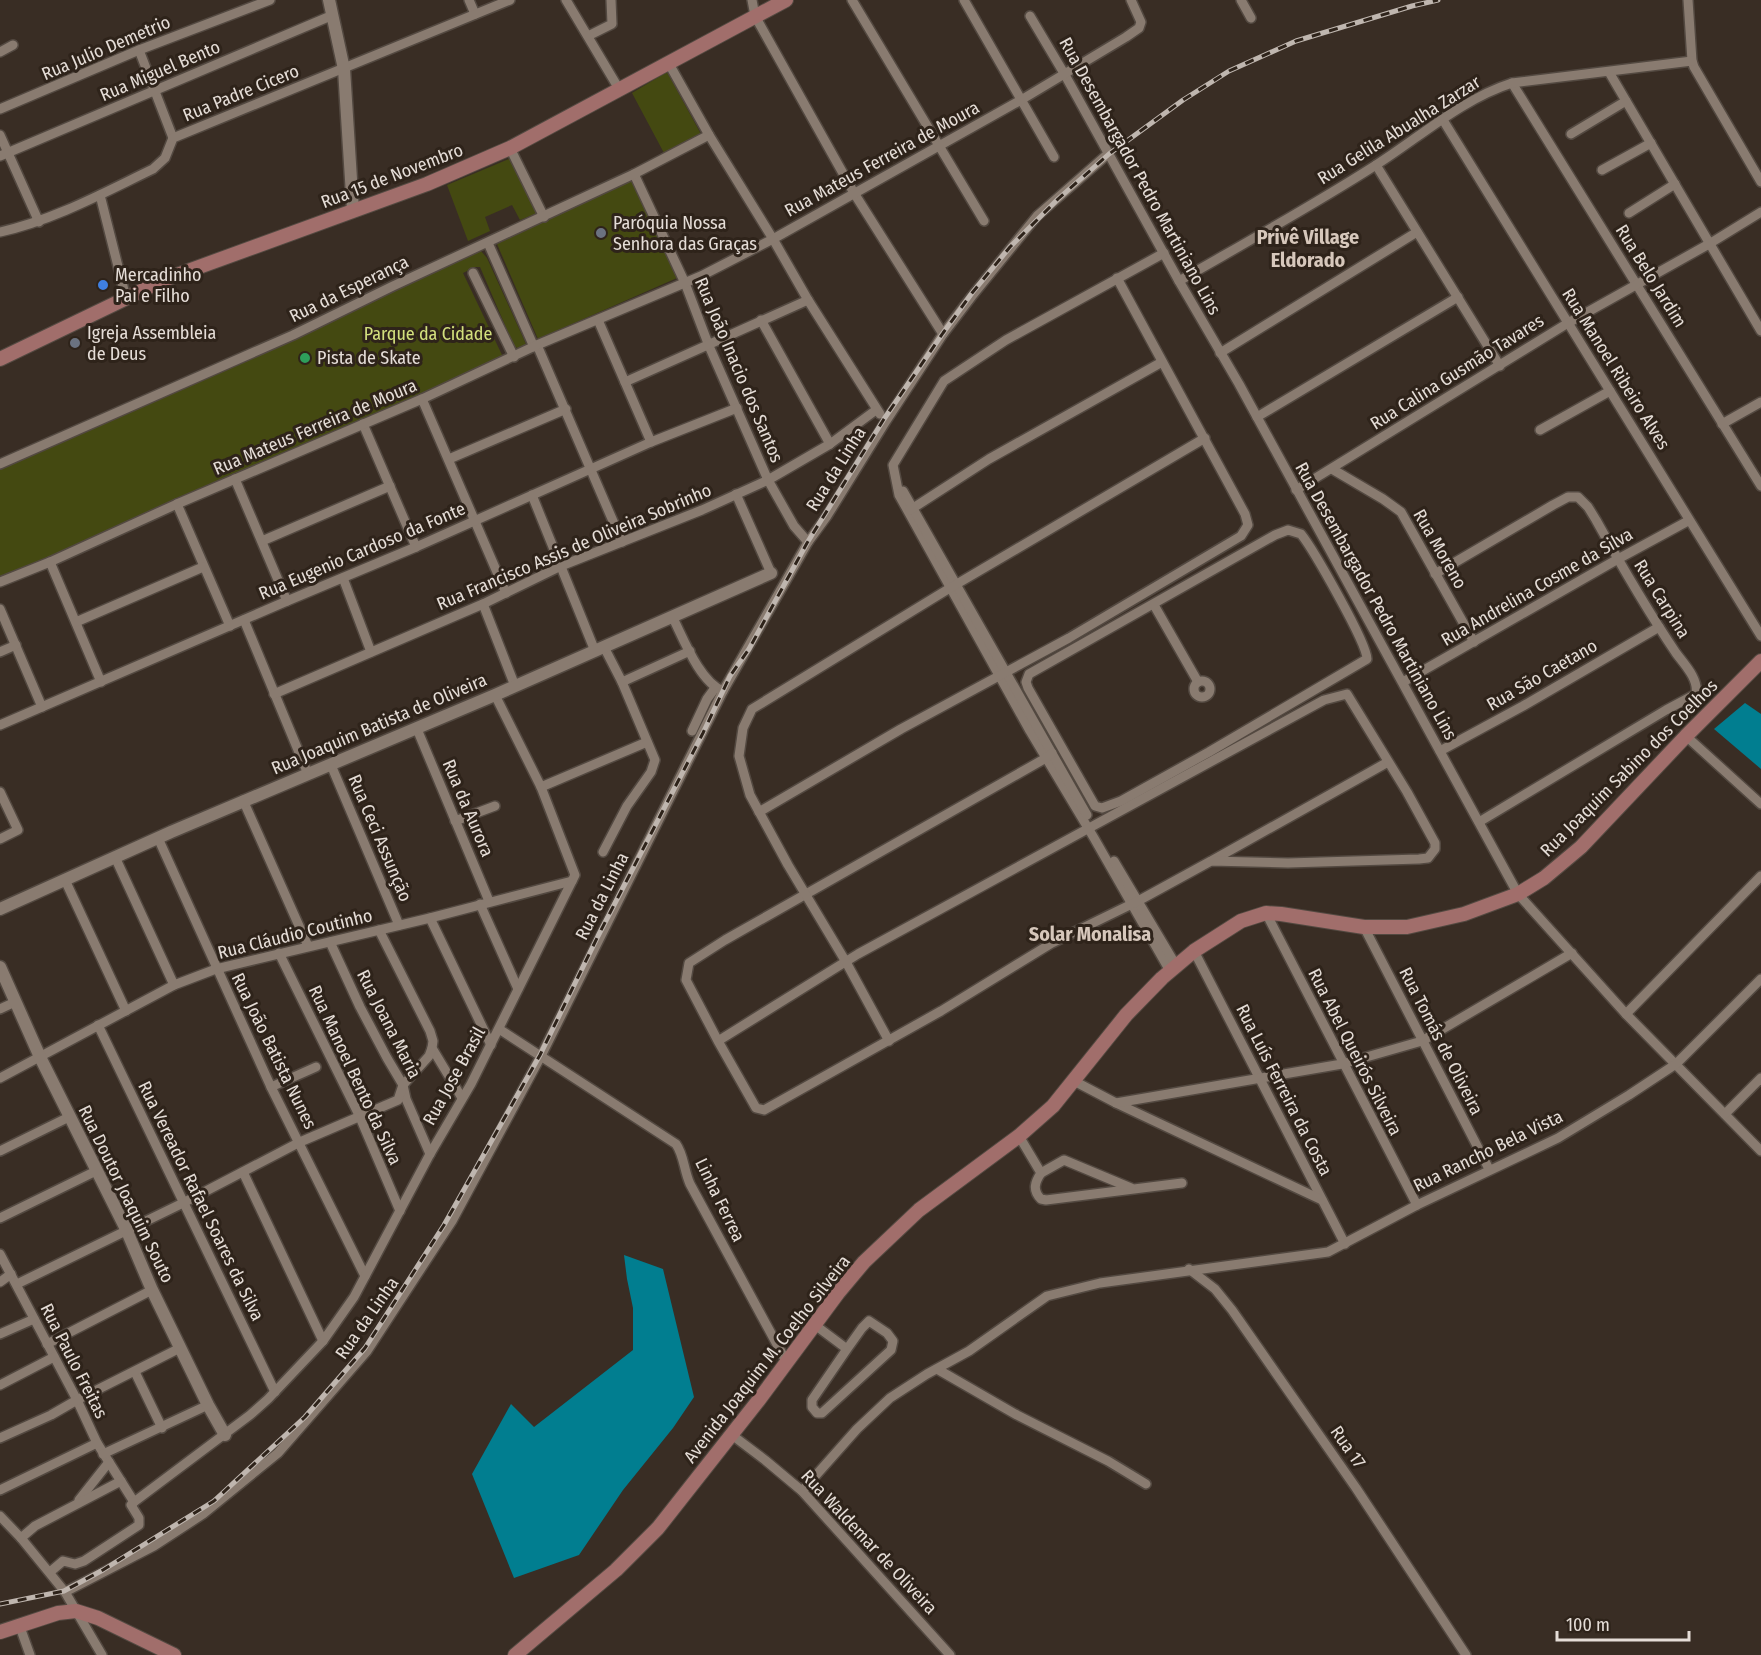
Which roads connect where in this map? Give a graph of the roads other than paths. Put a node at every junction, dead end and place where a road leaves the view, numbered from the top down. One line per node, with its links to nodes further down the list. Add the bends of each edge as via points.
1 (270, 0): 21 (street, Rua Julio Demetrio)
2 (329, 0): 15 (street)
3 (469, 0): 14 (street)
4 (510, 0): 14 (street, Rua Padre Cicero)
5 (566, 0): 19 (street)
6 (611, 0): 19 (street, via 612,24)
7 (752, 0): 16 (street)
8 (786, 0): 16 (main road, Rua 15 de Novembro)
9 (852, 0): 40 (street)
10 (964, 0): 31 (street)
11 (1131, 0): 27 (street, Rua Mateus Ferreira de Moura, via 1142,21 1135,31)
12 (1240, 0): 18 (street)
13 (1688, 0): 23 (street)
14 (475, 14): 25 (street, Rua Padre Cicero)
15 (333, 15): 25 (street); 30 (street, Rua Miguel Bento)
16 (755, 16): 24 (main road, Rua 15 de Novembro); 50 (street)
17 (1030, 16): 27 (street, Rua Desembargador Pedro Martiniano Lins)
18 (1251, 18)
19 (588, 36): 29 (street)
20 (13, 45): 22 (street)
21 (139, 50): 30 (street); 33 (street, Rua Julio Demetrio)
22 (0, 52)
23 (1692, 61): 26 (street, Rua Gelila Abualha Zarzar); 48 (street)
24 (668, 62): 29 (main road, Rua 15 de Novembro); 37 (street)
25 (344, 69): 38 (street, Rua Padre Cicero); 52 (street)
26 (1609, 72): 28 (street, Rua Gelila Abualha Zarzar); 32 (street)
27 (1065, 75): 31 (street, Rua Mateus Ferreira de Moura); 42 (street, Rua Desembargador Pedro Martiniano Lins)
28 (1512, 83): 34 (street, Rua Gelila Abualha Zarzar, via 1475,99); 68 (street, Rua Belo Jardim)
29 (619, 89): 41 (main road, Rua 15 de Novembro)
30 (154, 91): 38 (street); 43 (street, Rua Miguel Bento)
31 (1021, 100): 40 (street, Rua Mateus Ferreira de Moura); 44 (street)
32 (1626, 101): 35 (street); 39 (street)
33 (0, 109)
34 (1443, 120): 45 (street, Rua Gelila Abualha Zarzar); 74 (street, Rua Manoel Ribeiro Alves)
35 (1571, 134)
36 (0, 135): 43 (street)
37 (709, 135): 47 (street, Rua da Esperança); 60 (street)
38 (173, 138): 51 (street, Rua Padre Cicero, via 165,158 156,167)
39 (1651, 143): 46 (street); 49 (street)
40 (938, 145): 50 (street, Rua Mateus Ferreira de Moura); 56 (street)
41 (510, 148): 52 (main road, Rua 15 de Novembro); 55 (street)
42 (1109, 153): 63 (street, Rua Desembargador Pedro Martiniano Lins); 76 (street, Rua da Linha, via 1026,228)
43 (4, 155): 57 (street)
44 (1054, 157)
45 (1376, 165): 59 (street); 66 (street, Rua Gelila Abualha Zarzar)
46 (1602, 170)
47 (634, 174): 55 (street, Rua da Esperança); 67 (street, Rua João Inacio dos Santos)
48 (1761, 182)
49 (1676, 184): 54 (street); 62 (street)
50 (854, 193): 60 (street, Rua Mateus Ferreira de Moura); 76 (street)
51 (100, 195): 57 (street, Rua Padre Cicero); 70 (street)
52 (353, 212): 70 (main road, Rua 15 de Novembro, via 229,255)
53 (1761, 212): 62 (street, Rua Calina Gusmão Tavares)
54 (1629, 213)
55 (544, 217): 61 (street, Rua da Esperança)
56 (984, 221)
57 (39, 222): 58 (street, Rua Padre Cicero)
58 (0, 232)
59 (1417, 232): 69 (street); 79 (street)
60 (773, 239): 67 (street, Rua Mateus Ferreira de Moura); 71 (street)
61 (488, 243): 77 (street); 100 (street, Rua da Esperança, via 293,335)
62 (1710, 244): 68 (street, Rua Calina Gusmão Tavares); 75 (street)
63 (1164, 253): 65 (street); 66 (street, Rua Desembargador Pedro Martiniano Lins)
64 (472, 273): 80 (street)
65 (1117, 278): 82 (street); 111 (street, via 1006,340 944,381 893,465 896,482)
66 (1179, 281): 79 (street, Rua Desembargador Pedro Martiniano Lins)
67 (685, 283): 72 (street, Rua Mateus Ferreira de Moura); 78 (street, Rua João Inacio dos Santos)
68 (1637, 285): 74 (street, Rua Calina Gusmão Tavares); 94 (street, Rua Belo Jardim)
69 (1458, 297): 83 (street); 91 (street)
70 (126, 298): 81 (main road, Rua 15 de Novembro)
71 (808, 300): 73 (street); 90 (street)
72 (598, 320): 77 (street, Rua Mateus Ferreira de Moura); 84 (street)
73 (761, 320): 78 (street); 98 (street)
74 (1568, 323): 83 (street, Rua Calina Gusmão Tavares); 85 (street, Rua Manoel Ribeiro Alves)
75 (1761, 331)
76 (944, 334): 92 (street, Rua da Linha)
77 (536, 346): 80 (street, Rua Mateus Ferreira de Moura); 89 (street)
78 (709, 346): 84 (street); 88 (street, Rua João Inacio dos Santos)
79 (1220, 353): 91 (street, Rua Desembargador Pedro Martiniano Lins)
80 (514, 357): 86 (street, Rua Mateus Ferreira de Moura)
81 (0, 359)
82 (1162, 362): 96 (street); 111 (street, via 988,459)
83 (1500, 366): 102 (street, Rua Calina Gusmão Tavares)
84 (624, 382): 97 (street)
85 (1610, 391): 95 (street); 113 (street, Rua Manoel Ribeiro Alves)
86 (422, 399): 93 (street, Rua Mateus Ferreira de Moura); 99 (street)
87 (1761, 402): 94 (street)
88 (737, 408): 97 (street, Rua Eugenio Cardoso da Fonte); 104 (street, Rua João Inacio dos Santos)
89 (566, 409): 99 (street); 101 (street)
90 (876, 410): 92 (street); 98 (street, Rua Francisco Assis de Oliveira Sobrinho)
91 (1257, 417): 107 (street, Rua Desembargador Pedro Martiniano Lins)
92 (886, 421): 116 (street, Rua da Linha)
93 (363, 424): 103 (street, Rua Mateus Ferreira de Moura); 105 (street)
94 (1722, 424): 106 (street, Rua Belo Jardim)
95 (1540, 430)
96 (1205, 438): 126 (street); 147 (street, via 1245,514 1248,525 1241,536)
97 (651, 442): 101 (street, Rua Eugenio Cardoso da Fonte)
98 (830, 444): 104 (street, Rua Francisco Assis de Oliveira Sobrinho)
99 (449, 459): 112 (street)
100 (0, 464)
101 (592, 468): 109 (street, Rua Eugenio Cardoso da Fonte); 115 (street)
102 (1332, 469): 107 (street, Rua Calina Gusmão Tavares); 123 (street, Rua Moreno, via 1398,510)
103 (235, 479): 110 (street, Rua Mateus Ferreira de Moura); 114 (street)
104 (768, 480): 108 (street, Rua Francisco Assis de Oliveira Sobrinho); 116 (street, Rua João Inacio dos Santos, via 788,518)
105 (390, 486): 114 (street); 117 (street)
106 (1761, 486)
107 (1296, 490): 128 (street, Rua Desembargador Pedro Martiniano Lins)
108 (736, 494): 115 (street, Rua Francisco Assis de Oliveira Sobrinho); 122 (street)
109 (532, 495): 112 (street, Rua Eugenio Cardoso da Fonte); 120 (street)
110 (177, 504): 119 (street, Rua Mateus Ferreira de Moura); 121 (street)
111 (911, 509): 126 (street)
112 (474, 520): 117 (street, Rua Eugenio Cardoso da Fonte); 127 (street)
113 (1688, 521): 118 (street, Rua Andrelina Cosme da Silva); 139 (street, Rua Manoel Ribeiro Alves)
114 (262, 541): 129 (street)
115 (622, 542): 120 (street, Rua Francisco Assis de Oliveira Sobrinho)
116 (808, 542): 153 (street, Rua da Linha)
117 (416, 547): 124 (street, Rua Eugenio Cardoso da Fonte)
118 (1618, 558): 123 (street, Rua Carpina, via 1588,507 1575,496); 138 (street, Rua Carpina); 140 (street, Rua Andrelina Cosme da Silva)
119 (50, 562): 125 (street, Rua Mateus Ferreira de Moura); 136 (street)
120 (561, 566): 127 (street, Rua Francisco Assis de Oliveira Sobrinho); 142 (street)
121 (203, 567): 136 (street); 137 (street)
122 (771, 573): 134 (street, Rua Joaquim Batista de Oliveira)
123 (1435, 574): 140 (street, Rua Moreno)
124 (343, 578): 129 (street, Rua Eugenio Cardoso da Fonte); 145 (street)
125 (0, 582)
126 (954, 586): 147 (street); 172 (street, via 752,709 743,728 739,756)
127 (506, 593): 130 (street, Rua Francisco Assis de Oliveira Sobrinho)
128 (1356, 597): 132 (street); 151 (street, Rua Desembargador Pedro Martiniano Lins)
129 (287, 601): 135 (street, Rua Eugenio Cardoso da Fonte)
130 (483, 604): 145 (street, Rua Francisco Assis de Oliveira Sobrinho); 152 (street)
131 (1154, 604): 132 (street, via 1275,535 1291,530 1304,537); 132 (street, via 1040,666 1027,678 1032,697 1098,808 1116,803 1160,779 1366,660 1366,651); 150 (street)
132 (1343, 605)
133 (0, 609): 141 (street)
134 (673, 618): 142 (street, Rua Joaquim Batista de Oliveira); 143 (street)
135 (244, 620): 137 (street, Rua Eugenio Cardoso da Fonte); 154 (street)
136 (76, 622): 148 (street)
137 (230, 626): 148 (street, Rua Eugenio Cardoso da Fonte)
138 (1659, 627): 162 (street, Rua São Caetano); 174 (street, Rua Carpina, via 1692,675 1694,695)
139 (1761, 636)
140 (1474, 642): 151 (street, Rua Andrelina Cosme da Silva)
141 (16, 645): 144 (street); 156 (street)
142 (599, 649): 149 (street); 152 (street, Rua Joaquim Batista de Oliveira)
143 (690, 651): 149 (street); 153 (street, via 703,674)
144 (0, 652)
145 (371, 652): 154 (street, Rua Francisco Assis de Oliveira Sobrinho)
146 (1761, 661): 160 (main road, Rua Joaquim Sabino dos Coelhos)
147 (1003, 674): 163 (street); 172 (street)
148 (101, 682): 156 (street, Rua Eugenio Cardoso da Fonte)
149 (622, 682): 161 (street)
150 (1198, 682)
151 (1403, 682): 162 (street, Rua Desembargador Pedro Martiniano Lins)
152 (515, 686): 155 (street, Rua Joaquim Batista de Oliveira)
153 (719, 690): 159 (street, via 703,708); 217 (street, Rua da Linha)
154 (274, 694): 166 (street)
155 (495, 695): 158 (street, Rua Joaquim Batista de Oliveira); 167 (street)
156 (42, 707): 157 (street, Rua Eugenio Cardoso da Fonte)
157 (0, 725)
158 (417, 729): 165 (street, Rua Joaquim Batista de Oliveira); 173 (street, Rua da Aurora)
159 (692, 731)
160 (1686, 736): 170 (street); 184 (main road, Rua Joaquim Sabino dos Coelhos, via 1581,847)
161 (647, 742): 167 (street); 178 (street, via 655,765)
162 (1440, 751): 174 (street, Rua Desembargador Pedro Martiniano Lins)
163 (1049, 755): 175 (street); 185 (street)
164 (1388, 762): 175 (street, via 1347,694 1324,700); 180 (street); 180 (street, via 1435,843 1428,858 1288,863)
165 (331, 765): 166 (street, Rua Joaquim Batista de Oliveira); 191 (street, Rua Ceci Assunção)
166 (308, 774): 169 (street, Rua Joaquim Batista de Oliveira)
167 (541, 787): 183 (street, via 574,872)
168 (0, 792): 177 (street, via 17,826 17,831)
169 (243, 800): 176 (street, Rua Joaquim Batista de Oliveira); 195 (street)
170 (1761, 804)
171 (495, 806): 173 (street)
172 (759, 812): 185 (street)
173 (455, 821): 186 (street, Rua da Aurora)
174 (1479, 822): 184 (street, Rua Desembargador Pedro Martiniano Lins)
175 (1091, 828): 187 (street); 199 (street)
176 (158, 838): 179 (street, Rua Joaquim Batista de Oliveira); 201 (street, Rua João Batista Nunes)
177 (0, 839)
178 (603, 852)
179 (115, 857): 182 (street, Rua Joaquim Batista de Oliveira); 204 (street)
180 (1211, 861): 187 (street)
181 (1761, 876): 209 (street)
182 (65, 880): 188 (street, Rua Joaquim Batista de Oliveira); 208 (street)
183 (572, 881): 186 (street, Rua Cláudio Coutinho); 205 (street, Rua Jose Brasil)
184 (1518, 894): 192 (main road, Avenida Joaquim M. Coelho Silveira, via 1425,924); 198 (street, Rua Desembargador Pedro Martiniano Lins)
185 (805, 895): 199 (street); 212 (street, via 688,963 686,980)
186 (484, 902): 190 (street, Rua Cláudio Coutinho); 205 (street, Rua da Aurora)
187 (1135, 902): 202 (street); 213 (street, via 1052,944)
188 (0, 909)
189 (1266, 913): 192 (main road, Avenida Joaquim M. Coelho Silveira); 196 (main road, Avenida Joaquim M. Coelho Silveira, via 1241,921); 219 (street, Rua Abel Queirós Silveira)
190 (430, 918): 191 (street, Rua Cláudio Coutinho); 215 (street)
191 (399, 925): 193 (street, Rua Cláudio Coutinho)
192 (1364, 927): 214 (street, Rua Tomás de Oliveira)
193 (379, 930): 194 (street, Rua Cláudio Coutinho); 216 (street, via 430,1031)
194 (330, 942): 195 (street, Rua Cláudio Coutinho); 226 (street, Rua Joana Maria)
195 (308, 946): 197 (street, Rua Cláudio Coutinho)
196 (1194, 951): 202 (main road, Avenida Joaquim M. Coelho Silveira); 222 (street, Rua Luís Ferreira da Costa)
197 (279, 953): 201 (street, Rua Cláudio Coutinho); 231 (street, Rua Manoel Bento da Silva)
198 (1572, 953): 209 (street, Rua Desembargador Pedro Martiniano Lins); 214 (street)
199 (846, 962): 212 (street); 213 (street)
200 (0, 967): 206 (street, Rua Doutor Joaquim Souto)
201 (216, 969): 204 (street, Rua Cláudio Coutinho); 227 (street, Rua João Batista Nunes)
202 (1173, 969): 225 (main road, Avenida Joaquim M. Coelho Silveira, via 1126,1015)
203 (1761, 979): 220 (street, Rua Rancho Bela Vista)
204 (174, 985): 208 (street, Rua Cláudio Coutinho)
205 (518, 989): 211 (street, Rua Jose Brasil)
206 (15, 1002): 207 (street); 218 (street, Rua Doutor Joaquim Souto)
207 (0, 1009)
208 (126, 1011): 210 (street, Rua Cláudio Coutinho)
209 (1626, 1014): 220 (street, Rua Desembargador Pedro Martiniano Lins)
210 (98, 1024): 218 (street, Rua Cláudio Coutinho); 245 (street, Rua Vereador Rafael Soares da Silva)
211 (499, 1029): 215 (street, Rua Jose Brasil); 217 (street, Linha Ferrea)
212 (718, 1041): 213 (street, via 756,1108 764,1110)
213 (889, 1041)
214 (1422, 1041): 219 (street); 238 (street, Rua Tomás de Oliveira)
215 (491, 1045): 228 (street, Rua Jose Brasil)
216 (432, 1048): 226 (street); 228 (street)
217 (541, 1056): 266 (street, Linha Ferrea, via 676,1144 690,1184); 288 (street, Rua da Linha, via 452,1221 368,1351 278,1453 202,1514 154,1545)
218 (40, 1057): 223 (street, Rua Cláudio Coutinho); 232 (street, Rua Doutor Joaquim Souto)
219 (1342, 1064): 222 (street); 246 (street, Rua Abel Queirós Silveira)
220 (1676, 1064): 230 (street, Rua Desembargador Pedro Martiniano Lins); 238 (street, Rua Rancho Bela Vista, via 1558,1138)
221 (316, 1067): 227 (street)
222 (1260, 1077): 229 (street); 244 (street, Rua Luís Ferreira da Costa)
223 (0, 1078)
224 (1761, 1078): 230 (street)
225 (1074, 1081): 229 (street); 233 (main road, Avenida Joaquim M. Coelho Silveira)
226 (403, 1085): 231 (street, via 398,1100); 237 (street, Rua Joana Maria)
227 (271, 1087): 234 (street, Rua João Batista Nunes)
228 (462, 1098): 237 (street, Rua Jose Brasil)
229 (1116, 1103): 244 (street)
230 (1725, 1114): 236 (street, Rua Desembargador Pedro Martiniano Lins)
231 (359, 1115): 234 (street); 247 (street, Rua Manoel Bento da Silva)
232 (69, 1117): 235 (street); 239 (street, Rua Doutor Joaquim Souto)
233 (1019, 1136): 241 (street); 259 (main road, Avenida Joaquim M. Coelho Silveira, via 943,1191 892,1235 850,1278)
234 (300, 1142): 240 (street); 254 (street, Rua João Batista Nunes)
235 (0, 1151)
236 (1761, 1151)
237 (430, 1154): 247 (street, Rua Jose Brasil)
238 (1489, 1169): 246 (street, Rua Rancho Bela Vista)
239 (96, 1171): 248 (street); 249 (street, Rua Doutor Joaquim Souto)
240 (243, 1172): 245 (street); 261 (street)
241 (1041, 1173): 243 (street, via 1064,1160); 243 (street, via 1035,1188 1037,1195 1046,1200)
242 (1182, 1184): 243 (street)
243 (1134, 1188)
244 (1322, 1200): 250 (street, Rua Luís Ferreira da Costa)
245 (183, 1203): 249 (street); 270 (street, Rua Vereador Rafael Soares da Silva)
246 (1417, 1205): 250 (street, Rua Rancho Bela Vista)
247 (400, 1211): 254 (street, Rua Jose Brasil)
248 (0, 1218)
249 (126, 1229): 256 (street); 257 (street, Rua Doutor Joaquim Souto)
250 (1345, 1244): 252 (street, Rua Rancho Bela Vista, via 1319,1254)
251 (0, 1254): 253 (street, Rua Paulo Freitas)
252 (1189, 1269): 267 (street, Rua Rancho Bela Vista, via 1047,1296); 297 (street, Rua 17, via 1215,1289 1232,1310)
253 (11, 1274): 255 (street); 256 (street, Rua Paulo Freitas)
254 (365, 1276): 261 (street, Rua Jose Brasil)
255 (0, 1282)
256 (17, 1284): 258 (street, Rua Paulo Freitas)
257 (152, 1290): 262 (street); 263 (street, Rua Doutor Joaquim Souto)
258 (34, 1319): 260 (street); 262 (street, Rua Paulo Freitas)
259 (815, 1325): 264 (street); 266 (main road, Avenida Joaquim M. Coelho Silveira)
260 (0, 1334)
261 (323, 1341): 270 (street, Rua Jose Brasil)
262 (47, 1344): 265 (street, Rua Paulo Freitas)
263 (180, 1348): 268 (street); 272 (street, Rua Doutor Joaquim Souto)
264 (848, 1349): 264 (street, via 812,1400 817,1413 822,1413 888,1353 893,1341 869,1321)
265 (54, 1357): 269 (street); 271 (street, Rua Paulo Freitas)
266 (786, 1361): 275 (main road, Avenida Joaquim M. Coelho Silveira)
267 (937, 1369): 280 (street); 282 (street, Rua Rancho Bela Vista, via 874,1413)
268 (135, 1372): 271 (street); 273 (street)
269 (0, 1385)
270 (275, 1392): 274 (street, Rua Jose Brasil)
271 (77, 1400): 276 (street); 277 (street, Rua Paulo Freitas)
272 (208, 1405): 273 (street); 274 (street, Rua Doutor Joaquim Souto)
273 (162, 1428): 278 (street)
274 (225, 1435): 283 (street, Rua Jose Brasil)
275 (732, 1435): 282 (street, Rua Waldemar de Oliveira); 295 (main road, Avenida Joaquim M. Coelho Silveira, via 636,1552)
276 (0, 1438)
277 (97, 1443): 278 (street, Rua Paulo Freitas); 281 (street)
278 (106, 1458): 279 (street, Rua Paulo Freitas); 284 (street)
279 (121, 1481): 283 (street, Rua Paulo Freitas); 284 (street)
280 (1146, 1484)
281 (0, 1490)
282 (802, 1491): 296 (street, Rua Waldemar de Oliveira)
283 (134, 1502): 287 (street, via 131,1505 141,1521 136,1528 84,1561 63,1561)
284 (76, 1504): 286 (street)
285 (0, 1516): 286 (street)
286 (21, 1538): 287 (street)
287 (50, 1572): 288 (street)
288 (65, 1592): 289 (street)
289 (76, 1611): 290 (main road, via 58,1613); 293 (street); 294 (main road)
290 (20, 1627): 291 (main road); 292 (street)
291 (0, 1632)
292 (30, 1655)
293 (102, 1655)
294 (174, 1655)
295 (515, 1655)
296 (950, 1655)
297 (1466, 1655)

